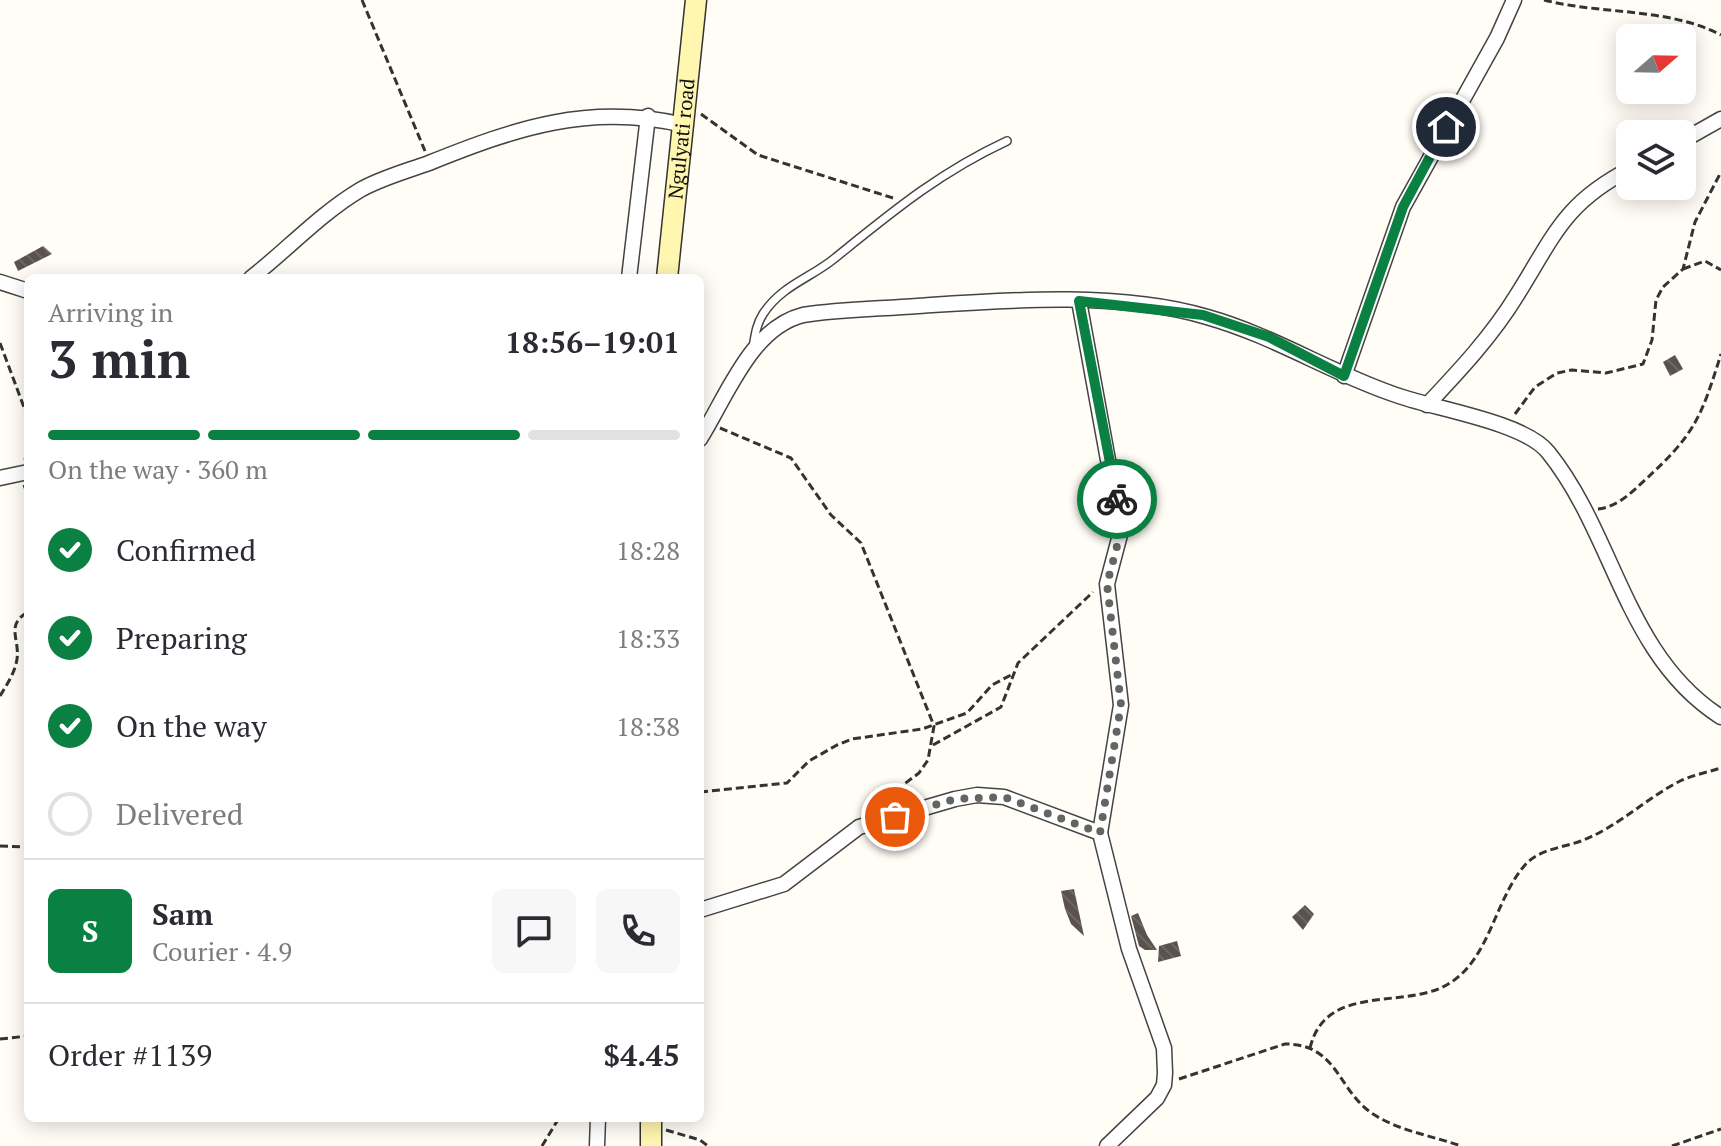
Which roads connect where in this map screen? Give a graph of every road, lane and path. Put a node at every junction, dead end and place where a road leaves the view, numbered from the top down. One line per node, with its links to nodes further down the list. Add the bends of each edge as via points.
1 (362, 0): 12 (path)
2 (696, 0): 6 (main road, Ngulyati road)
3 (1514, 0): 27 (street, via 1403,207)
4 (1544, 0): 5 (path, via 1675,18)
5 (1721, 35)
6 (686, 100): 9 (main road, Ngulyati road); 15 (path, via 758,155)
7 (648, 116): 9 (street); 12 (street, via 590,116 523,127); 19 (street)
8 (1721, 119): 10 (street)
9 (684, 125): 20 (main road, Ngulyati road)
10 (1696, 133)
11 (1007, 141): 15 (lane, via 948,170)
12 (429, 162): 18 (street, via 363,188 320,216)
13 (1721, 172): 16 (path, via 1695,222)
14 (1616, 178): 28 (street, via 1579,202 1555,228 1517,296)
15 (904, 202): 25 (lane, via 833,261 784,290 756,328)
16 (1683, 269): 17 (path, via 1705,261); 31 (path, via 1656,300 1652,340 1643,364 1606,373 1557,373 1535,387)
17 (1721, 270)
18 (254, 274)
19 (629, 274)
20 (667, 274)
21 (0, 282): 22 (street)
22 (24, 290)
23 (1079, 301): 25 (street, via 974,300 815,313 786,319); 27 (street, via 1203,315 1269,337); 36 (street, via 1121,531)
24 (0, 343): 29 (path)
25 (752, 353): 30 (street)
26 (1721, 354): 35 (path, via 1705,406 1683,444 1626,497 1607,508)
27 (1344, 376): 28 (street)
28 (1427, 405): 31 (street)
29 (24, 407)
30 (710, 424): 32 (street); 41 (path, via 791,458 831,515 861,543)
31 (1507, 429): 35 (street, via 1546,449)
32 (704, 433)
33 (24, 473): 34 (street)
34 (0, 478)
35 (1581, 509): 40 (street, via 1668,671)
36 (1108, 579): 38 (path); 46 (street, via 1121,705)
37 (24, 615): 39 (path, via 14,627 17,664)
38 (1011, 675): 41 (path, via 992,685 967,713); 42 (path, via 1001,707)
39 (0, 696)
40 (1721, 717)
41 (934, 726): 42 (path); 44 (path, via 837,745 779,786)
42 (932, 746): 45 (path, via 919,773 873,804)
43 (1721, 768): 52 (path, via 1681,781 1606,830 1526,864 1453,982 1338,1009 1313,1036)
44 (704, 792)
45 (859, 827): 46 (street, via 977,795 1004,797); 49 (street, via 784,884)
46 (1100, 833): 53 (street, via 1129,949 1164,1048)
47 (0, 846): 48 (path)
48 (24, 847)
49 (704, 909)
50 (24, 1036): 51 (path)
51 (0, 1039)
52 (1310, 1048): 53 (path, via 1285,1044); 62 (path, via 1331,1061 1357,1101 1375,1116)
53 (1164, 1085): 61 (street)
54 (557, 1122): 58 (path)
55 (598, 1122): 59 (street)
56 (1721, 1129): 63 (path)
57 (651, 1130): 60 (path)
58 (542, 1146)
59 (597, 1146)
60 (708, 1146)
61 (1107, 1146)
62 (1461, 1146)
63 (1672, 1146)

